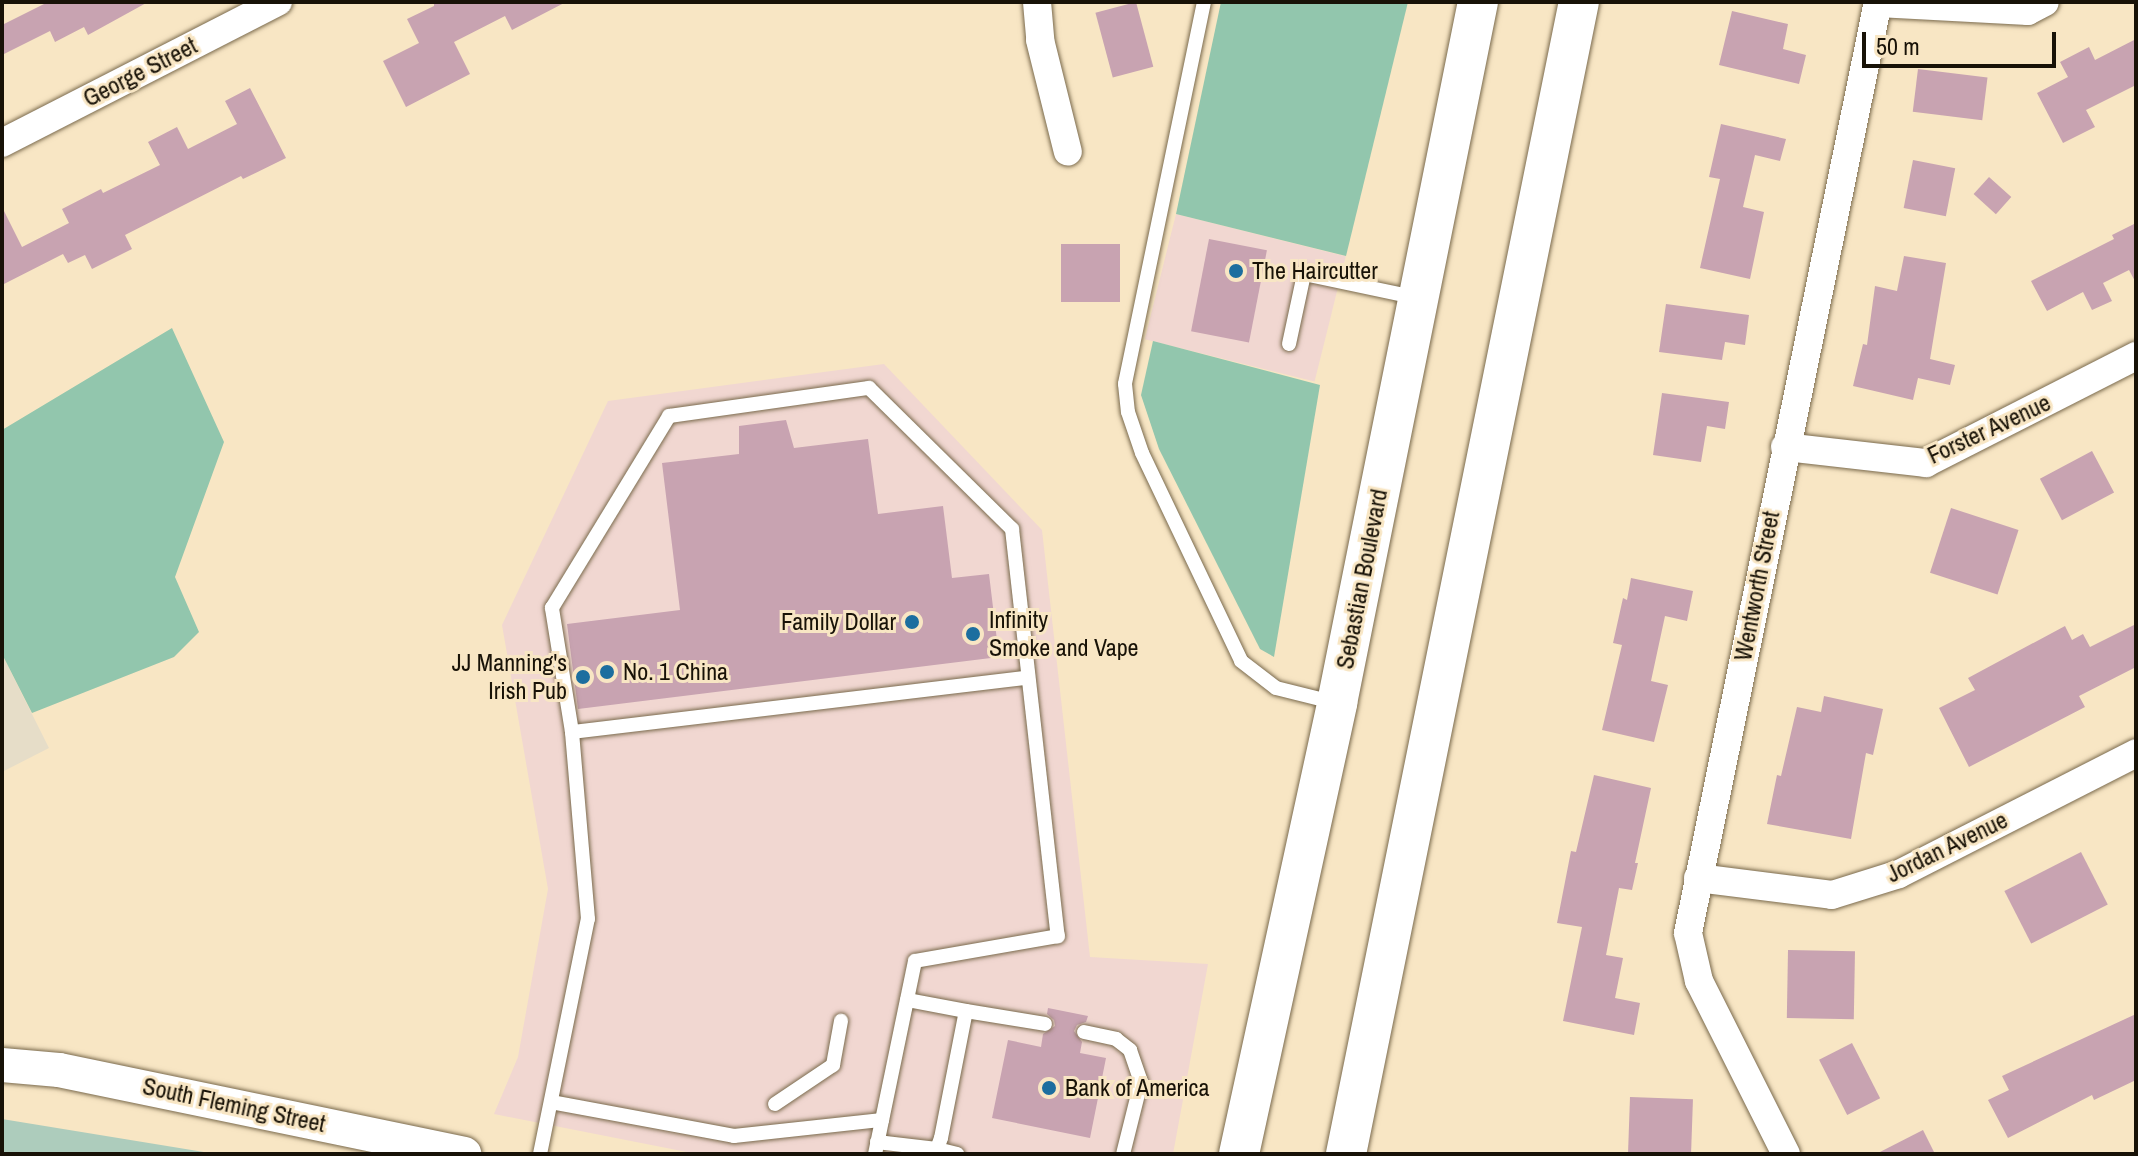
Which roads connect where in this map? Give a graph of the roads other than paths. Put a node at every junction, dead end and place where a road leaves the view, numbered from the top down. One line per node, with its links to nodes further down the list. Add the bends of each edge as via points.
1 (278, 2): 8 (street, George Street)
2 (1037, 2): 9 (street, via 1040,40)
3 (1204, 2): 15 (lane, via 1125,384 1128,412 1142,453 1241,661 1276,688)
4 (1478, 2): 10 (main road, Sebastian Boulevard)
5 (1579, 2): 35 (main road)
6 (2045, 2): 7 (street, via 2028,11)
7 (1878, 3): 13 (street, Wentworth Street)
8 (2, 143)
9 (1068, 152)
10 (1418, 298): 11 (lane, via 1304,274); 15 (main road, Sebastian Boulevard)
11 (1289, 344)
12 (2136, 356): 13 (street, Forster Avenue, via 1926,463)
13 (1785, 447): 18 (street, Wentworth Street)
14 (1028, 678): 16 (lane); 16 (lane, via 1012,529 869,388 669,416 552,608); 19 (lane, via 1058,936 915,961)
15 (1337, 703): 34 (main road, Sebastian Boulevard)
16 (572, 732): 25 (lane, via 588,919)
17 (2136, 753): 18 (street, Jordan Avenue, via 1899,874 1832,895)
18 (1698, 878): 36 (street, Wentworth Street, via 1688,933 1699,981)
19 (907, 1000): 20 (lane); 27 (lane)
20 (966, 1011): 22 (lane); 29 (lane)
21 (841, 1021): 26 (lane, via 833,1065)
22 (1045, 1024)
23 (1084, 1032): 33 (lane, via 1116,1039 1130,1050 1141,1082)
24 (2, 1065): 30 (street, South Fleming Street, via 59,1070)
25 (551, 1102): 27 (lane, via 734,1136); 31 (lane)
26 (775, 1104)
27 (882, 1120): 28 (lane)
28 (876, 1148): 29 (lane)
29 (937, 1149): 32 (lane)
30 (464, 1154)
31 (540, 1154)
32 (957, 1154)
33 (1123, 1154)
34 (1239, 1154)
35 (1346, 1154)
36 (1786, 1154)

